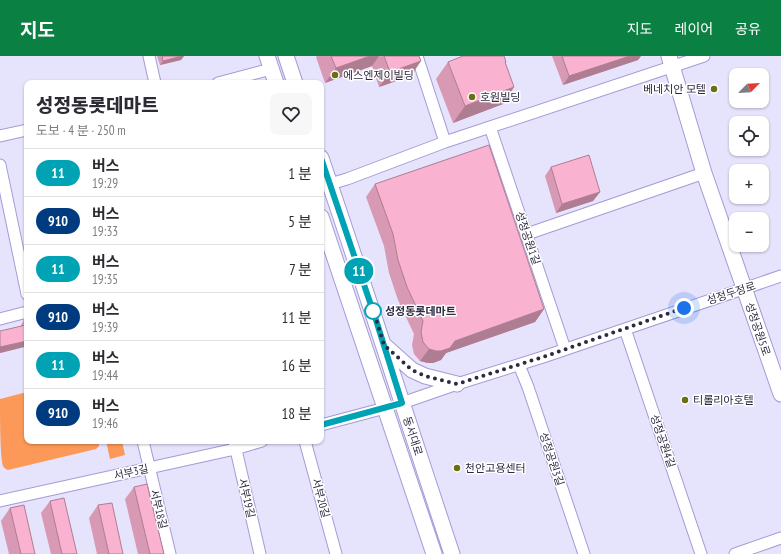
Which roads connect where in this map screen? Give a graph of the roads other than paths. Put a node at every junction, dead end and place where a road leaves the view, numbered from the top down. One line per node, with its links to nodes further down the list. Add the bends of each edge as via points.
1 (149, 56): 7 (street)
2 (286, 56): 9 (main road)
3 (417, 56): 13 (street)
4 (704, 56): 5 (street)
5 (671, 61): 10 (street); 16 (main road, 성정공원5로)
6 (271, 69): 8 (street)
7 (154, 80)
8 (229, 80)
9 (294, 80)
10 (490, 127): 13 (street); 18 (street, 성정공원1길)
11 (24, 131): 12 (street)
12 (0, 136)
13 (445, 142): 17 (street)
14 (0, 165): 21 (street)
15 (324, 167): 17 (main road, 동서대로)
16 (704, 173): 18 (street); 22 (main road, 성정공원5로)
17 (330, 184): 26 (main road, 동서대로)
18 (527, 234): 27 (street, 성정공원1길)
19 (324, 238): 32 (main road, 동서대로)
20 (781, 276): 22 (street, 성정두정로)
21 (24, 280)
22 (744, 288): 25 (street, 성정두정로); 30 (main road, 성정공원5로)
23 (24, 313): 24 (street)
24 (0, 319)
25 (625, 329): 27 (street, 성정두정로); 46 (street, 성정공원4길)
26 (384, 345): 29 (main road, via 412,370); 31 (main road, 동서대로)
27 (565, 349): 28 (street, 성정두정로)
28 (519, 365): 29 (street, 성정두정로); 45 (street, 성정공원3길)
29 (457, 384): 31 (street, 성정두정로)
30 (781, 394)
31 (402, 403): 32 (main road, 성정두정로); 44 (main road, 동서대로)
32 (385, 408): 33 (street); 43 (main road, 동서대로)
33 (324, 424)
34 (144, 444): 37 (street, 서부18길)
35 (306, 444): 42 (street, 서부20길)
36 (234, 445): 37 (street, 서부3길); 41 (street, 서부19길)
37 (149, 468): 38 (street, 서부3길); 40 (street, 서부18길)
38 (0, 501)
39 (781, 538): 47 (street)
40 (170, 554)
41 (260, 554)
42 (336, 554)
43 (434, 554)
44 (452, 554)
45 (584, 554)
46 (701, 554)
47 (735, 554)

